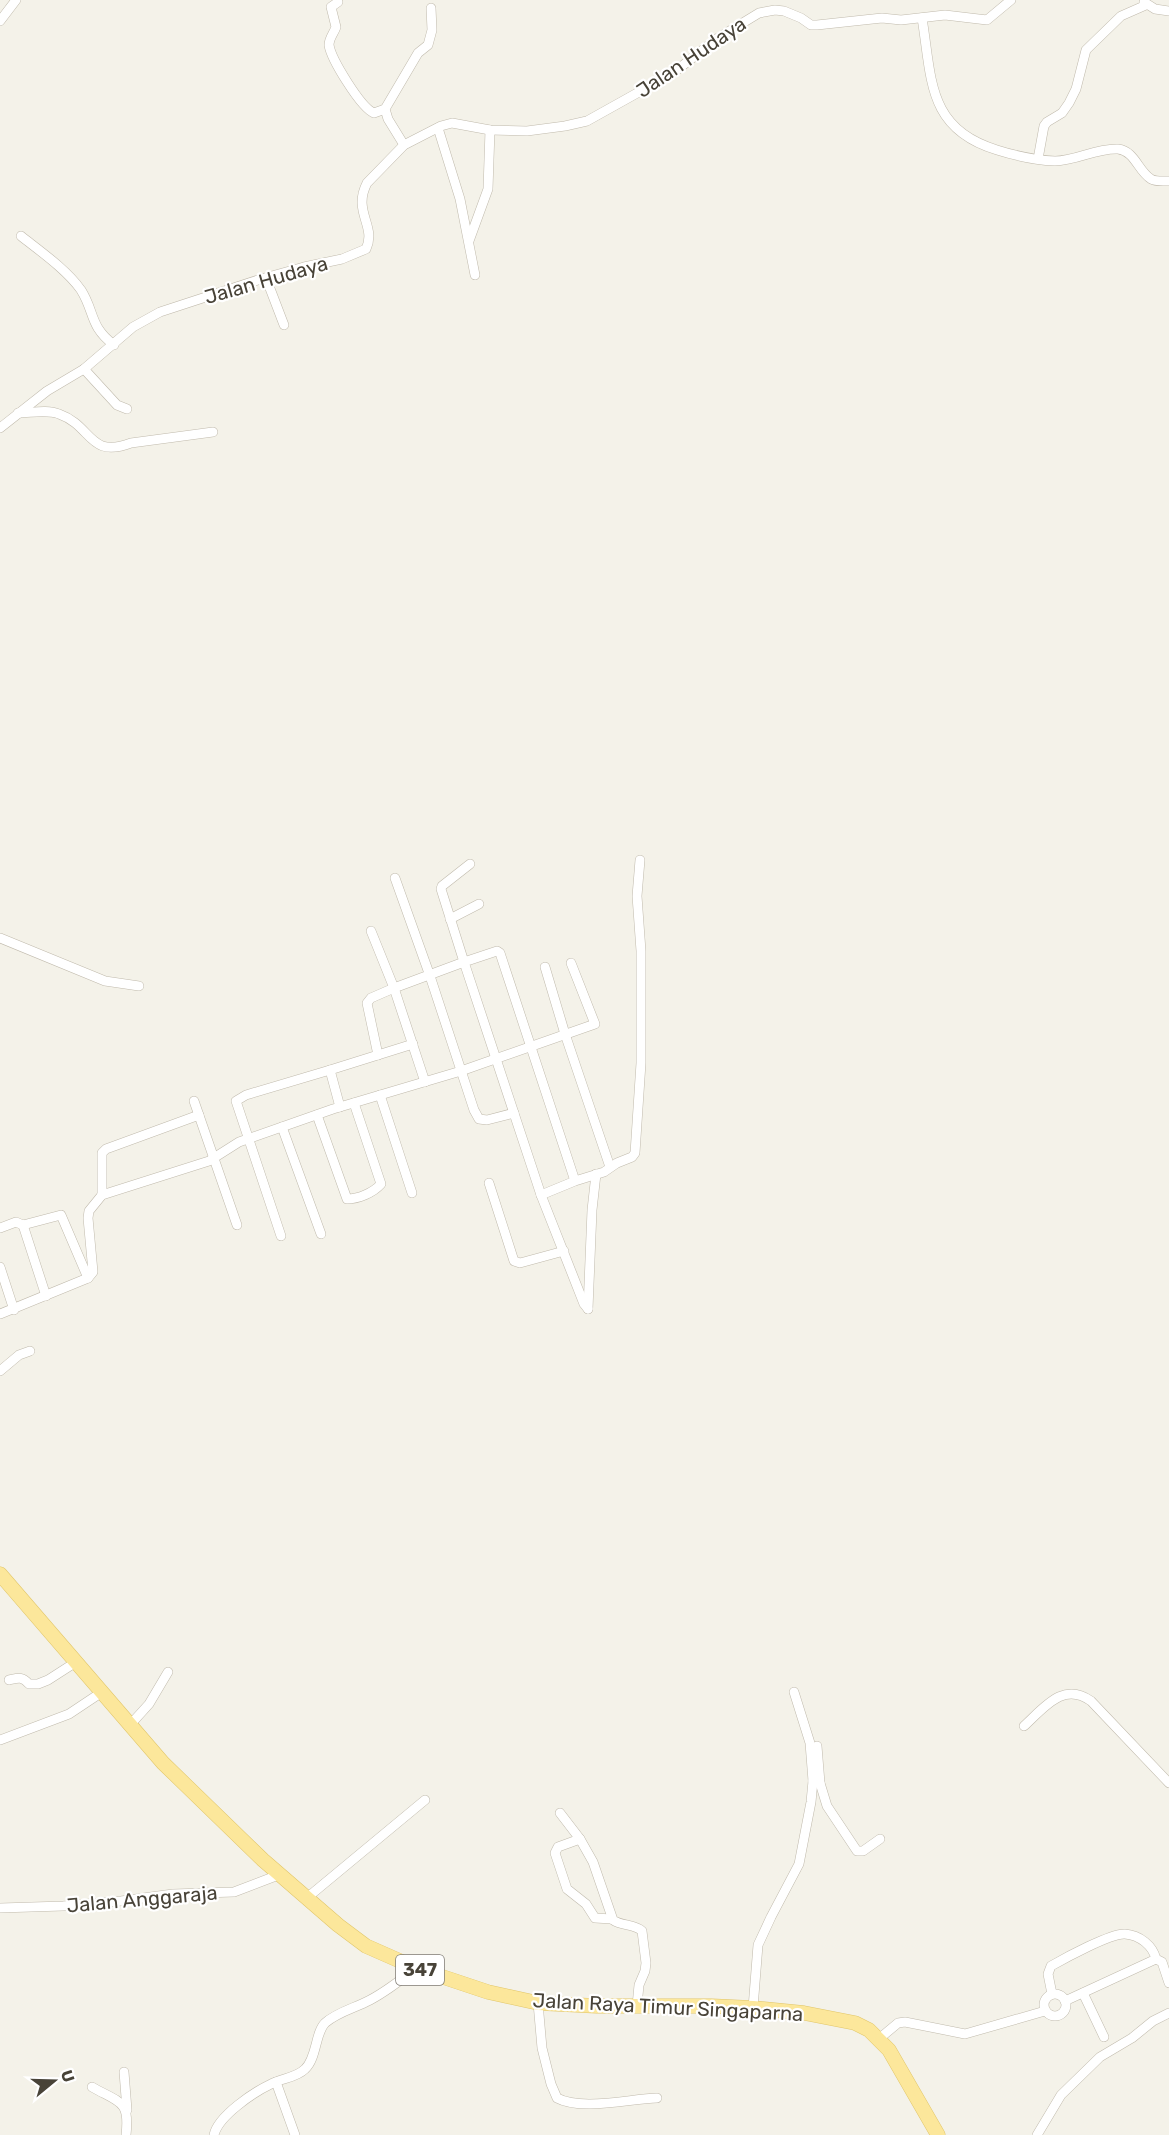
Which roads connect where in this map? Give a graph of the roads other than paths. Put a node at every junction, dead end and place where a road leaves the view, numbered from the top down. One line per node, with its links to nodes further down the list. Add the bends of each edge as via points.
1 (15, 0): 8 (street)
2 (1011, 0): 7 (street, Jalan Hudaya, via 987,20 945,15)
3 (338, 2): 9 (street, via 331,7 336,27 330,48 349,86 367,109)
4 (1144, 2): 6 (street); 13 (street, via 1116,19 1086,50 1069,104 1044,126)
5 (431, 8): 9 (street, via 428,45 418,53)
6 (1169, 11)
7 (922, 18): 11 (street, Jalan Hudaya, via 811,25 784,11 767,11 750,16 674,73 587,121 527,130); 13 (street, via 935,93 948,120 977,144)
8 (0, 21)
9 (385, 109): 12 (street)
10 (438, 128): 11 (street, Jalan Hudaya, via 452,123); 12 (street, Jalan Hudaya); 16 (street)
11 (490, 130): 16 (street, via 488,189)
12 (404, 145): 18 (street, Jalan Hudaya, via 363,190 361,206 370,237 366,249)
13 (1038, 159): 14 (street, via 1057,161 1122,150 1153,180)
14 (1169, 181)
15 (21, 236): 20 (street, via 82,291 101,335)
16 (469, 243): 17 (street)
17 (474, 275)
18 (266, 278): 19 (street); 20 (street, Jalan Hudaya, via 160,312 133,327)
19 (284, 324)
20 (114, 345): 21 (street, Jalan Hudaya)
21 (84, 369): 22 (street, via 117,405); 23 (street, Jalan Hudaya)
22 (127, 409)
23 (18, 413): 24 (street, Jalan Hudaya); 25 (street, via 60,414 108,449)
24 (0, 427)
25 (213, 432)
26 (640, 860): 57 (street, via 637,896 641,1063 635,1153)
27 (471, 864): 30 (street, via 442,885)
28 (395, 878): 36 (street)
29 (479, 904): 30 (street)
30 (450, 919): 33 (street)
31 (371, 931): 38 (street)
32 (0, 938): 37 (street, via 105,981)
33 (464, 962): 36 (street); 41 (street, via 500,953); 43 (street)
34 (571, 963): 39 (street, via 595,1024)
35 (544, 967): 39 (street)
36 (430, 976): 38 (street); 45 (street)
37 (139, 986)
38 (394, 988): 40 (street); 42 (street, via 367,1003)
39 (565, 1034): 41 (street); 57 (street)
40 (414, 1044): 42 (street); 46 (street)
41 (532, 1047): 43 (street); 59 (street)
42 (378, 1055): 44 (street)
43 (497, 1059): 45 (street); 51 (street)
44 (330, 1070): 50 (street); 55 (street, via 239,1098 236,1101)
45 (461, 1071): 46 (street); 51 (street, via 479,1119)
46 (425, 1082): 47 (street)
47 (380, 1095): 49 (street); 61 (street)
48 (194, 1101): 53 (street)
49 (354, 1103): 50 (street); 52 (street, via 381,1184 354,1198 347,1199)
50 (340, 1107): 52 (street)
51 (514, 1113): 63 (street)
52 (318, 1114): 54 (street)
53 (199, 1115): 56 (street); 62 (street, via 105,1149)
54 (282, 1127): 55 (street); 67 (street)
55 (249, 1139): 56 (street); 68 (street)
56 (214, 1158): 62 (street); 64 (street)
57 (610, 1167): 58 (street)
58 (596, 1174): 59 (street); 69 (street, via 588,1309)
59 (575, 1181): 63 (street)
60 (489, 1183): 69 (street, via 514,1261 520,1263)
61 (412, 1193)
62 (102, 1195): 71 (street, via 89,1211 93,1272)
63 (541, 1195): 69 (street)
64 (237, 1224)
65 (23, 1225): 66 (street, via 16,1222); 71 (street, via 61,1215); 72 (street)
66 (0, 1228)
67 (321, 1234)
68 (281, 1236)
69 (564, 1251)
70 (0, 1267): 73 (street)
71 (88, 1278): 72 (street)
72 (46, 1296): 73 (street)
73 (14, 1310): 74 (street)
74 (0, 1314)
75 (30, 1351): 76 (street)
76 (0, 1371)
77 (0, 1574): 78 (main road, Jalan Raya Timur Singaparna / 347)
78 (76, 1662): 80 (street, via 38,1684 28,1684 19,1678); 81 (main road, Jalan Raya Timur Singaparna / 347)
79 (168, 1672): 83 (street, via 149,1704)
80 (9, 1680)
81 (102, 1692): 83 (main road, Jalan Raya Timur Singaparna / 347); 85 (street, via 69,1714)
82 (794, 1692): 87 (street, via 810,1743)
83 (130, 1725): 93 (main road, Jalan Raya Timur Singaparna / 347, via 163,1763)
84 (1024, 1726): 88 (street, via 1054,1700 1070,1693 1083,1695)
85 (0, 1740)
86 (817, 1746): 87 (street)
87 (816, 1782): 92 (street, via 857,1851); 105 (street, via 799,1864 758,1945)
88 (1169, 1783)
89 (425, 1800): 94 (street)
90 (560, 1813): 91 (street)
91 (580, 1839): 96 (street, via 596,1870); 96 (street, via 558,1847 555,1853 567,1889 596,1918)
92 (880, 1839)
93 (281, 1874): 94 (main road, Jalan Raya Timur Singaparna / 347); 95 (street, Jalan Anggaraja, via 234,1892)
94 (308, 1897): 98 (main road, Jalan Raya Timur Singaparna / 347, via 366,1946)
95 (0, 1908)
96 (612, 1919): 104 (street, via 639,1928 643,1934 646,1963)
97 (1156, 1959): 99 (street, via 1162,1962); 100 (street); 101 (street, via 1151,1946 1137,1937 1113,1936 1051,1966 1048,1974)
98 (416, 1968): 103 (main road, Jalan Raya Timur Singaparna / 347, via 488,1992); 111 (street, via 386,1991 323,2025 306,2069)
99 (1169, 1983)
100 (1083, 1993): 102 (street); 108 (street)
101 (1052, 1994): 102 (street); 106 (street, via 1044,2000)
102 (1065, 2001): 106 (street, via 1059,2015)
103 (538, 2003): 104 (main road, Jalan Raya Timur Singaparna / 347); 113 (street, via 542,2048 558,2098 597,2103)
104 (637, 2006): 105 (main road, Jalan Raya Timur Singaparna / 347)
105 (753, 2008): 109 (main road, Jalan Raya Timur Singaparna / 347, via 855,2023)
106 (1045, 2010): 109 (street, via 965,2034 898,2023)
107 (1169, 2013): 119 (street, via 1100,2057 1061,2095)
108 (1104, 2037)
109 (880, 2038): 118 (main road, Jalan Raya Timur Singaparna / 347)
110 (124, 2072): 114 (street)
111 (276, 2082): 116 (street, via 223,2117); 117 (street)
112 (92, 2086): 114 (street)
113 (657, 2097)
114 (127, 2110): 115 (street)
115 (126, 2135)
116 (214, 2135)
117 (295, 2135)
118 (938, 2135)
119 (1037, 2135)

